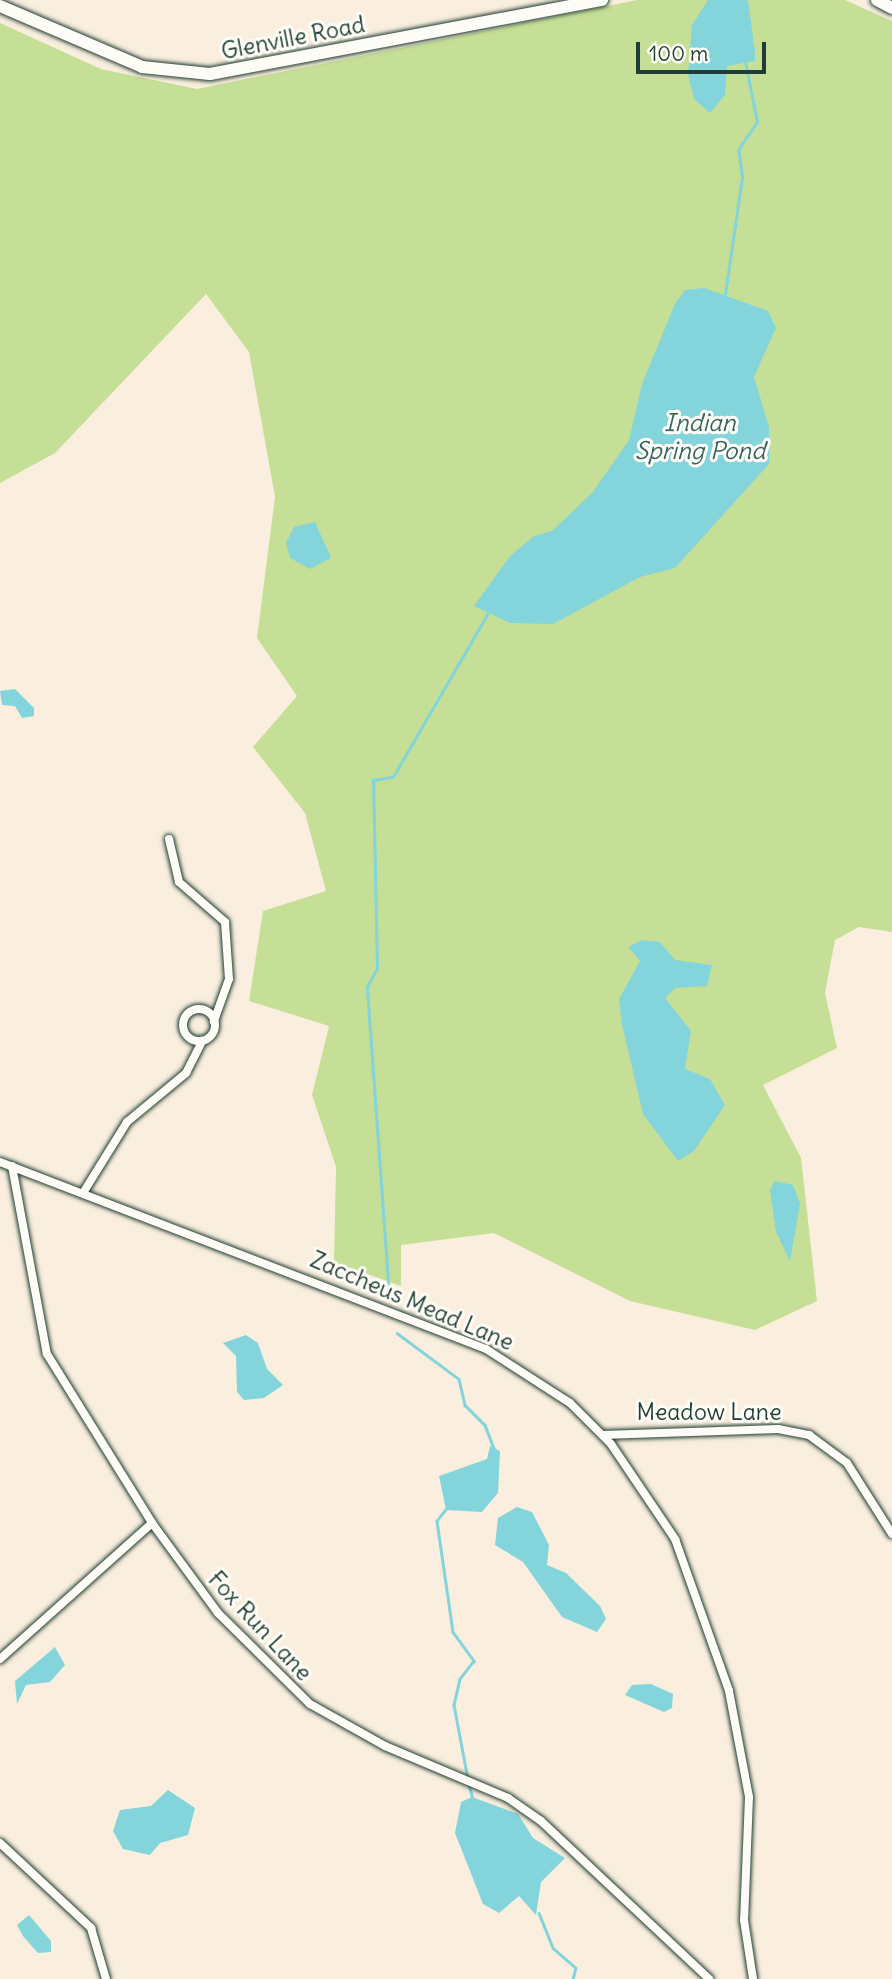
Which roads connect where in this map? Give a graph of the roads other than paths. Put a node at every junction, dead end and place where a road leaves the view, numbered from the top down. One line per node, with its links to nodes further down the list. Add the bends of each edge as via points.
1 (602, 0): 3 (main road, Glenville Road, via 211,74 142,67)
2 (877, 0): 4 (main road)
3 (5, 5)
4 (892, 8)
5 (169, 839): 6 (street, via 179,882 225,922 229,979)
6 (214, 1021): 7 (street, via 214,1032); 7 (street, via 200,1009 184,1020 188,1037)
7 (202, 1041): 10 (street, via 186,1073 127,1122)
8 (0, 1161): 9 (street, Zaccheus Mead Lane)
9 (12, 1166): 10 (street, Zaccheus Mead Lane); 12 (street, Fox Run Lane, via 47,1354)
10 (83, 1193): 11 (street, Zaccheus Mead Lane, via 486,1349 529,1373)
11 (603, 1435): 13 (street, Meadow Lane, via 778,1429 809,1435 848,1463); 18 (street, Zaccheus Mead Lane, via 675,1539 729,1691 749,1797 744,1920)
12 (152, 1522): 14 (street); 17 (street, Fox Run Lane, via 218,1613 288,1689 385,1745 530,1813)
13 (892, 1534)
14 (0, 1659)
15 (0, 1843): 16 (street, via 91,1928)
16 (106, 1979)
17 (709, 1979)
18 (753, 1979)

